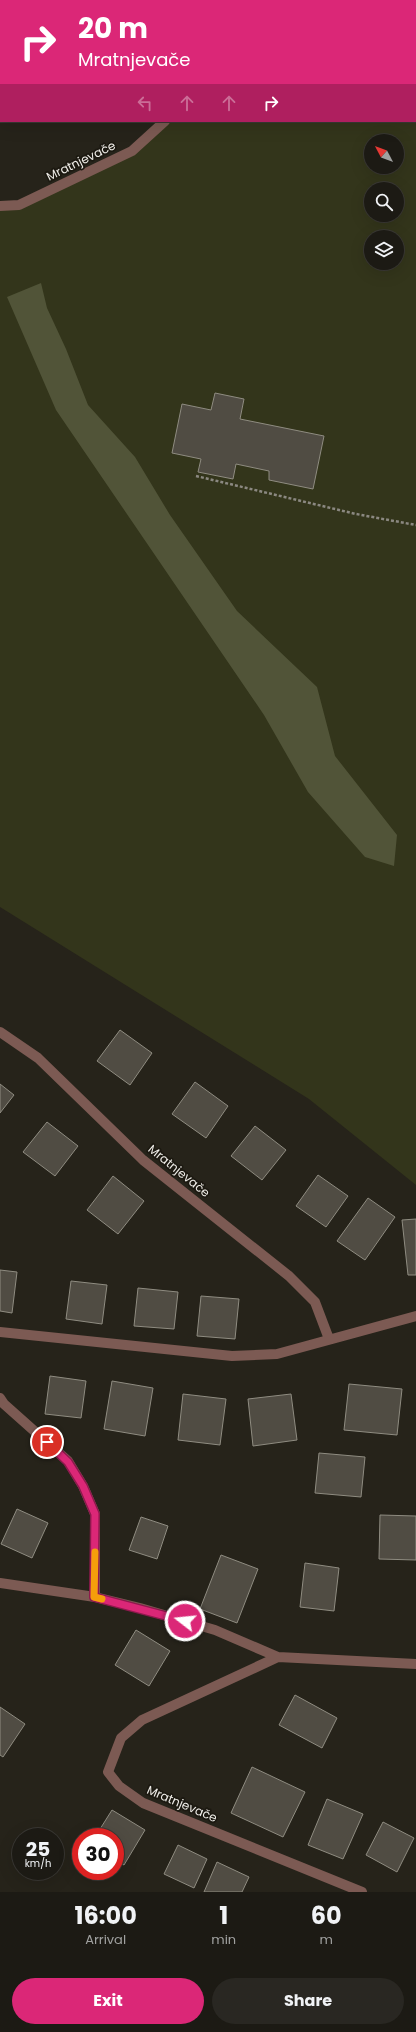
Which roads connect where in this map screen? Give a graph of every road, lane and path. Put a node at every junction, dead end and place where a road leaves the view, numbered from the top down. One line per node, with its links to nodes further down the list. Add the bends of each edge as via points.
1 (164, 122): 2 (street, Mratnjevače, via 132,151 19,205)
2 (0, 206)
3 (196, 476): 4 (path, via 356,514)
4 (416, 525)
5 (0, 1032): 8 (street, Mratnjevače, via 38,1058 143,1160 289,1276 315,1302)
6 (416, 1316): 8 (street)
7 (0, 1332): 8 (street, via 232,1356 277,1354)
8 (329, 1339)
9 (0, 1398): 11 (street, via 68,1462 83,1486 95,1514)
10 (0, 1583): 11 (street, Mratnjevače)
11 (94, 1597): 12 (street, Mratnjevače, via 215,1630)
12 (278, 1657): 13 (street, Mratnjevače); 14 (street, Mratnjevače, via 142,1720 121,1738 108,1772 119,1786 143,1803)
13 (416, 1664)
14 (362, 1892)

